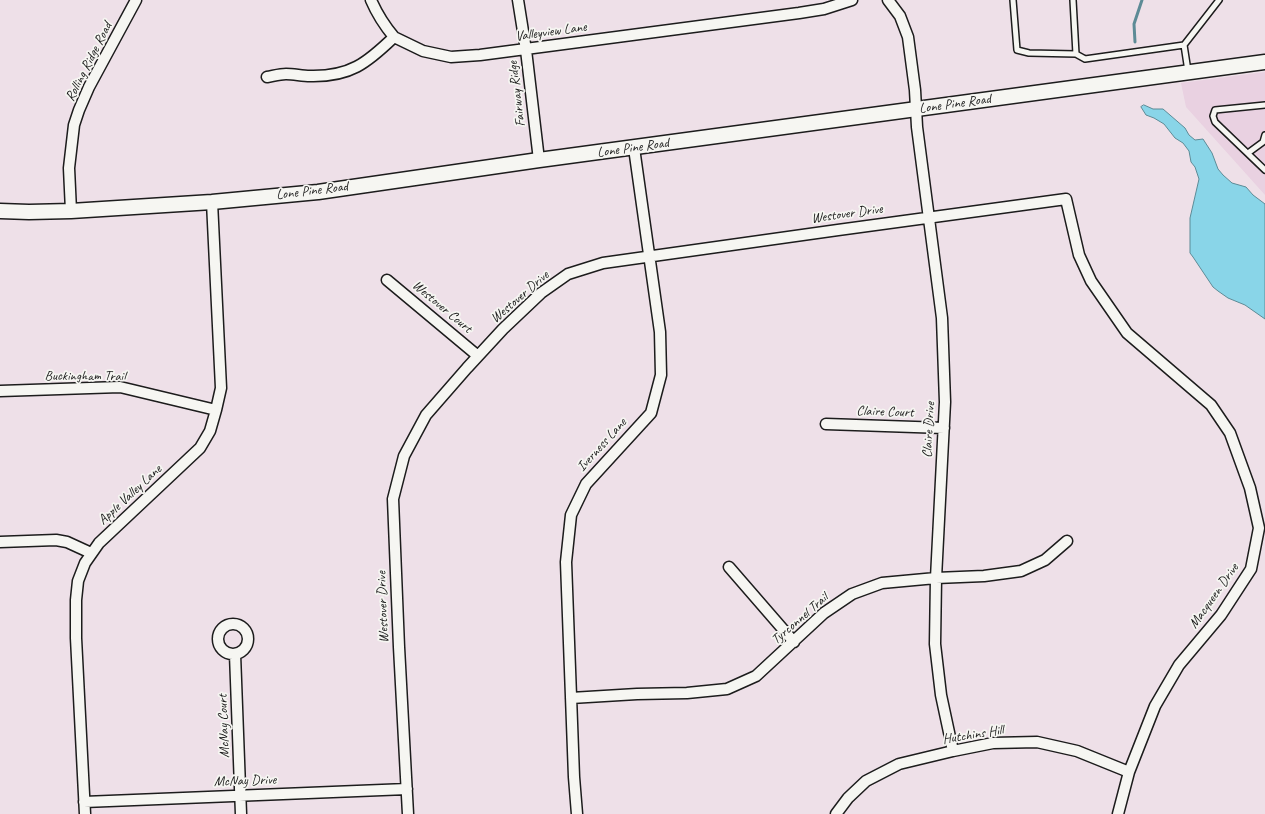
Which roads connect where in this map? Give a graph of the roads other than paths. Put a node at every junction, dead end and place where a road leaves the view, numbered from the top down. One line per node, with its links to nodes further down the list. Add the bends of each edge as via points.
1 (136, 0): 26 (street, Rolling Ridge Road, via 78,110 69,168)
2 (371, 0): 9 (street, via 376,13)
3 (518, 0): 11 (street, Fairway Ridge)
4 (852, 0): 11 (street, Valleyview Lane, via 806,12)
5 (888, 0): 17 (street, Claire Drive, via 900,16 908,37 915,82)
6 (1013, 0): 12 (lane, via 1017,50 1030,53)
7 (1073, 0): 12 (lane)
8 (1219, 0): 10 (lane)
9 (394, 37): 11 (street, Valleyview Lane, via 423,51 451,57); 15 (street, via 372,57 346,72 331,76 284,74)
10 (1184, 45): 12 (lane, via 1085,59); 14 (lane)
11 (526, 50): 21 (street, Fairway Ridge)
12 (1076, 54)
13 (1265, 62): 14 (street, Lone Pine Road)
14 (1189, 72): 17 (street, Lone Pine Road)
15 (267, 77)
16 (1265, 105): 20 (lane, via 1215,110 1215,122)
17 (916, 110): 19 (street, Lone Pine Road); 27 (street, Claire Drive)
18 (1265, 134): 20 (lane, via 1263,142)
19 (634, 148): 21 (street, Lone Pine Road); 28 (street, Iverness Lane)
20 (1248, 153): 22 (lane)
21 (539, 160): 24 (street, Lone Pine Road, via 318,192)
22 (1265, 170)
23 (1066, 199): 27 (street, Westover Drive); 44 (street, Macqueen Drive, via 1079,255 1091,281 1128,333 1211,405 1230,433 1250,488 1259,528 1251,569 1221,615 1179,665 1155,706)
24 (212, 202): 26 (street, Lone Pine Road); 32 (street, Apple Valley Lane, via 221,388)
25 (0, 211): 26 (street, Lone Pine Road)
26 (71, 211)
27 (928, 218): 28 (street, Westover Drive); 34 (street, Claire Drive, via 942,318)
28 (648, 256): 30 (street, Westover Drive, via 603,263 568,274 541,293); 42 (street, Iverness Lane, via 660,332 661,375 651,413 586,484 571,515 566,562)
29 (387, 280): 30 (street, Westover Court)
30 (478, 356): 45 (street, Westover Drive, via 426,415 404,456 393,499)
31 (0, 391): 32 (street, Buckingham Trail, via 120,387)
32 (216, 410): 37 (street, Apple Valley Lane, via 210,431 200,448 99,542)
33 (826, 424): 34 (street, Claire Court)
34 (944, 428): 39 (street, Claire Drive)
35 (1068, 541): 39 (street, Tyrconnel Trail, via 1045,560 1021,571)
36 (0, 542): 37 (street, via 56,540 68,542)
37 (91, 554): 47 (street, Apple Valley Lane, via 78,581 76,600)
38 (729, 567): 40 (street)
39 (936, 578): 40 (street, Tyrconnel Trail, via 882,583 852,594 824,613); 43 (street, Claire Drive, via 935,644 941,695)
40 (794, 642): 42 (street, Tyrconnel Trail, via 756,676 727,688 687,693)
41 (235, 654): 46 (street, McNay Court)
42 (571, 698): 51 (street, Iverness Lane)
43 (952, 751): 44 (street, Hutchins Hill, via 993,743 1037,742 1077,751); 52 (street, Hutchins Hill, via 899,764 866,781)
44 (1129, 772): 53 (street, Macqueen Drive)
45 (407, 789): 46 (street, McNay Drive); 50 (street, Westover Drive)
46 (240, 795): 47 (street, McNay Drive); 49 (street, McNay Court)
47 (84, 802): 48 (street, Apple Valley Lane)
48 (85, 814)
49 (241, 814)
50 (408, 814)
51 (577, 814)
52 (836, 814)
53 (1118, 814)

